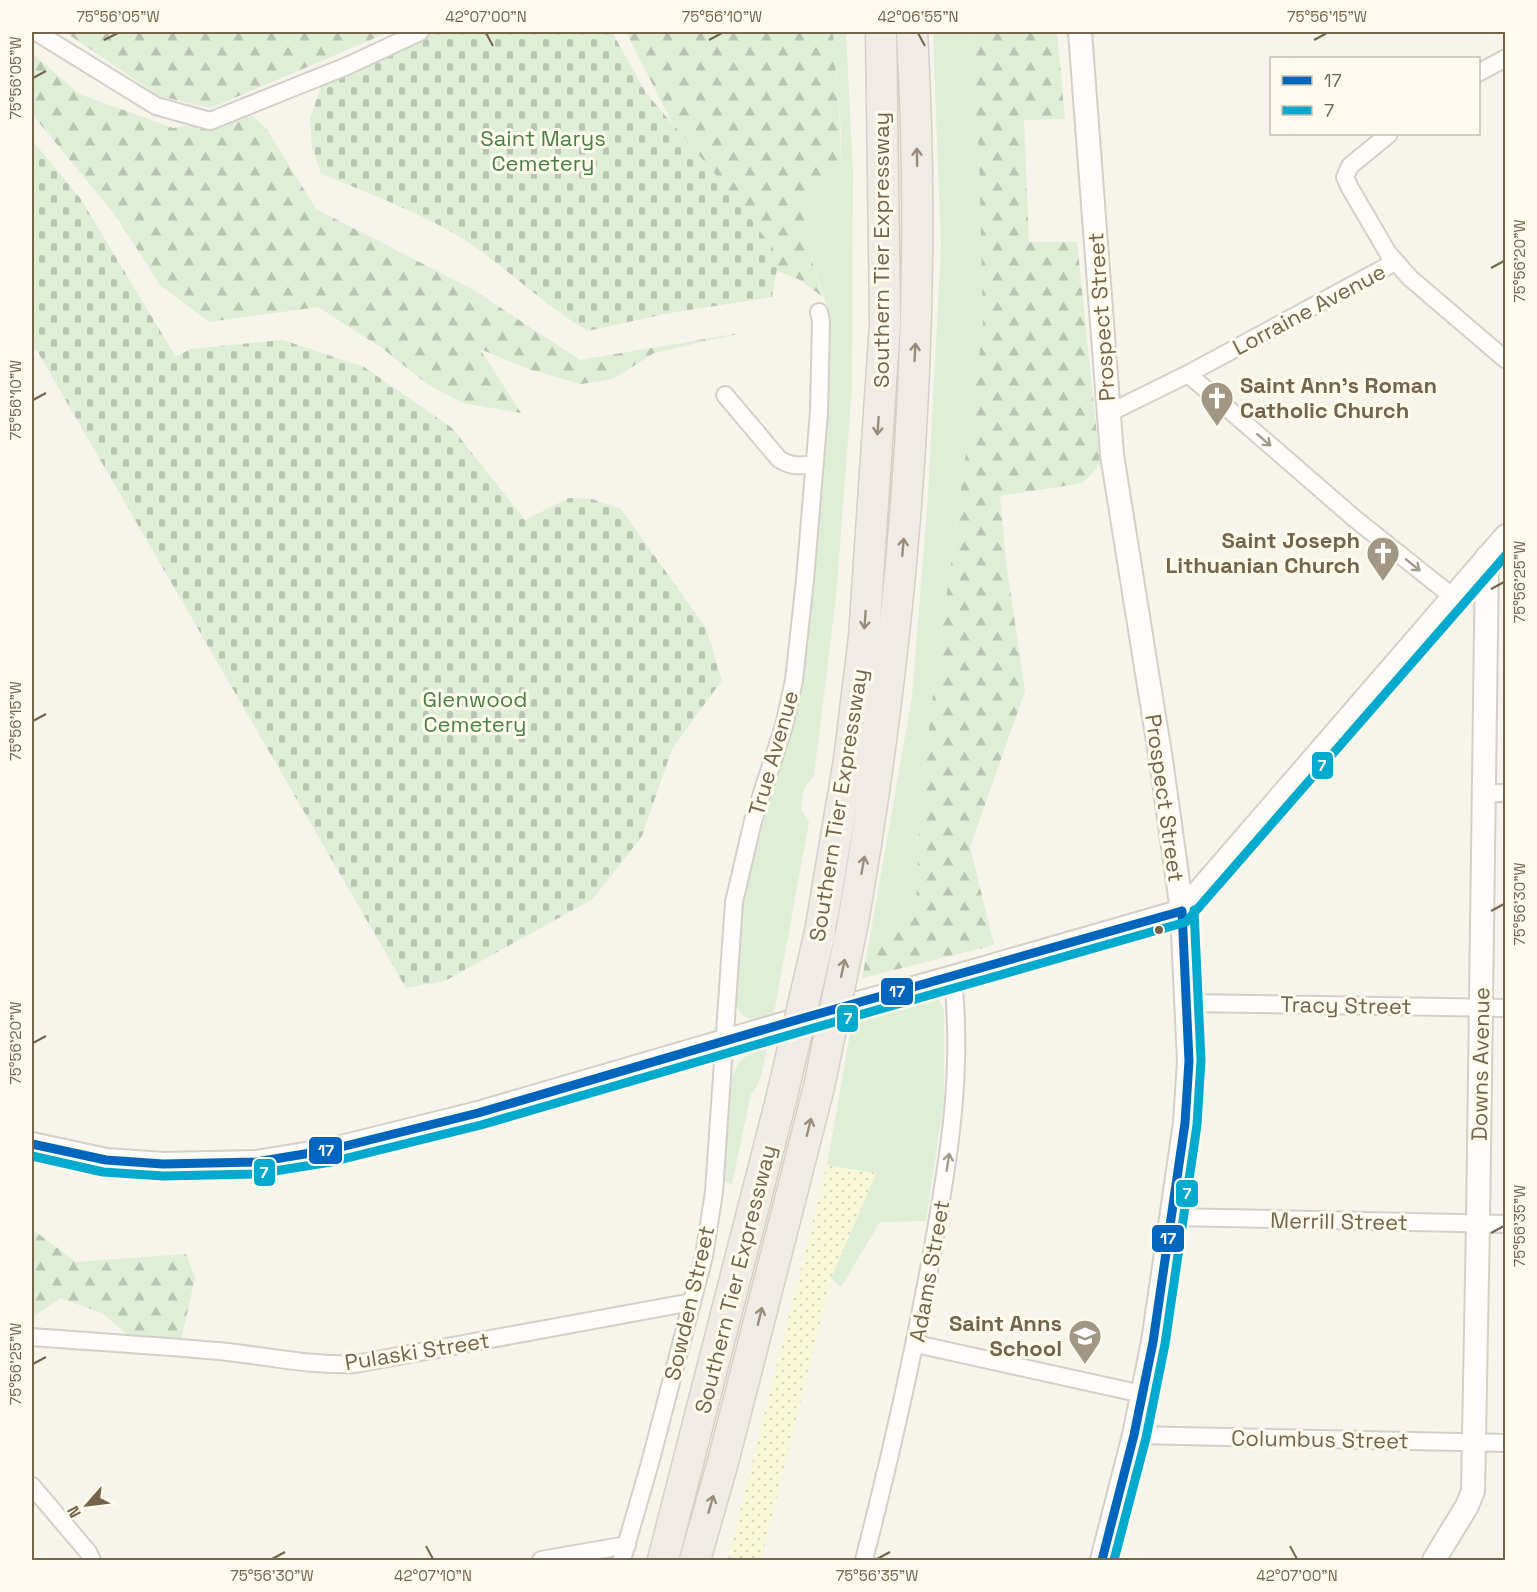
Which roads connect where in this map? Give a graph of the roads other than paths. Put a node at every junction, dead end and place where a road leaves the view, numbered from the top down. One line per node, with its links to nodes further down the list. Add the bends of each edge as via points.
1 (36, 32): 2 (street, via 156,106 210,121)
2 (420, 32)
3 (881, 32): 41 (highway, Southern Tier Expressway, one-way to 41, bridge, via 885,324 864,637 849,760 820,932 781,1100)
4 (912, 32): 42 (highway, Southern Tier Expressway, one-way to 4, bridge, via 819,1087 871,814 904,546 916,331 918,199)
5 (1080, 32): 14 (street, Prospect Street)
6 (1506, 58): 7 (street)
7 (1480, 72)
8 (1388, 135): 9 (street, via 1350,166 1345,177)
9 (1395, 262): 11 (street, Lorraine Avenue); 12 (street, Lorraine Avenue)
10 (819, 312): 15 (street, True Avenue)
11 (1506, 360)
12 (1188, 374): 14 (street, Lorraine Avenue); 18 (street, one-way to 18, via 1354,518)
13 (725, 395): 15 (street, via 779,459 797,466)
14 (1109, 413): 20 (street, Prospect Street, via 1112,455)
15 (815, 464): 25 (street, True Avenue, via 794,680 734,902)
16 (1506, 536): 17 (street)
17 (1487, 557): 18 (street); 19 (street, Downs Avenue)
18 (1453, 597): 20 (street)
19 (1495, 793): 23 (street, Downs Avenue)
20 (1182, 911): 21 (street); 22 (street, Prospect Street)
21 (953, 977): 25 (street); 32 (street, Adams Street, one-way to 21, via 952,1136 957,1083)
22 (1186, 1003): 23 (street, Tracy Street); 27 (street, Prospect Street, via 1189,1061 1185,1123)
23 (1481, 1007): 24 (street, Tracy Street); 28 (street, Downs Avenue)
24 (1506, 1008)
25 (725, 1040): 26 (street, via 477,1113 330,1150 256,1162 163,1164 106,1160); 30 (street, Sowden Street, via 714,1192)
26 (32, 1144)
27 (1172, 1217): 28 (street, Merrill Street); 33 (street, Prospect Street)
28 (1478, 1223): 29 (street, Merrill Street); 35 (street, Downs Avenue)
29 (1506, 1224)
30 (692, 1302): 31 (street, Pulaski Street, via 338,1365); 38 (street, Sowden Street)
31 (32, 1337)
32 (916, 1344): 33 (street); 43 (street, Adams Street)
33 (1142, 1394): 34 (street, Prospect Street)
34 (1134, 1435): 35 (street, Columbus Street); 44 (street, Prospect Street)
35 (1474, 1443): 36 (street, Columbus Street); 45 (street, Downs Avenue, via 1473,1491)
36 (1506, 1443)
37 (32, 1486): 39 (street)
38 (624, 1553): 40 (street)
39 (92, 1560)
40 (541, 1560)
41 (663, 1560)
42 (695, 1560)
43 (864, 1560)
44 (1102, 1560)
45 (1434, 1560)

